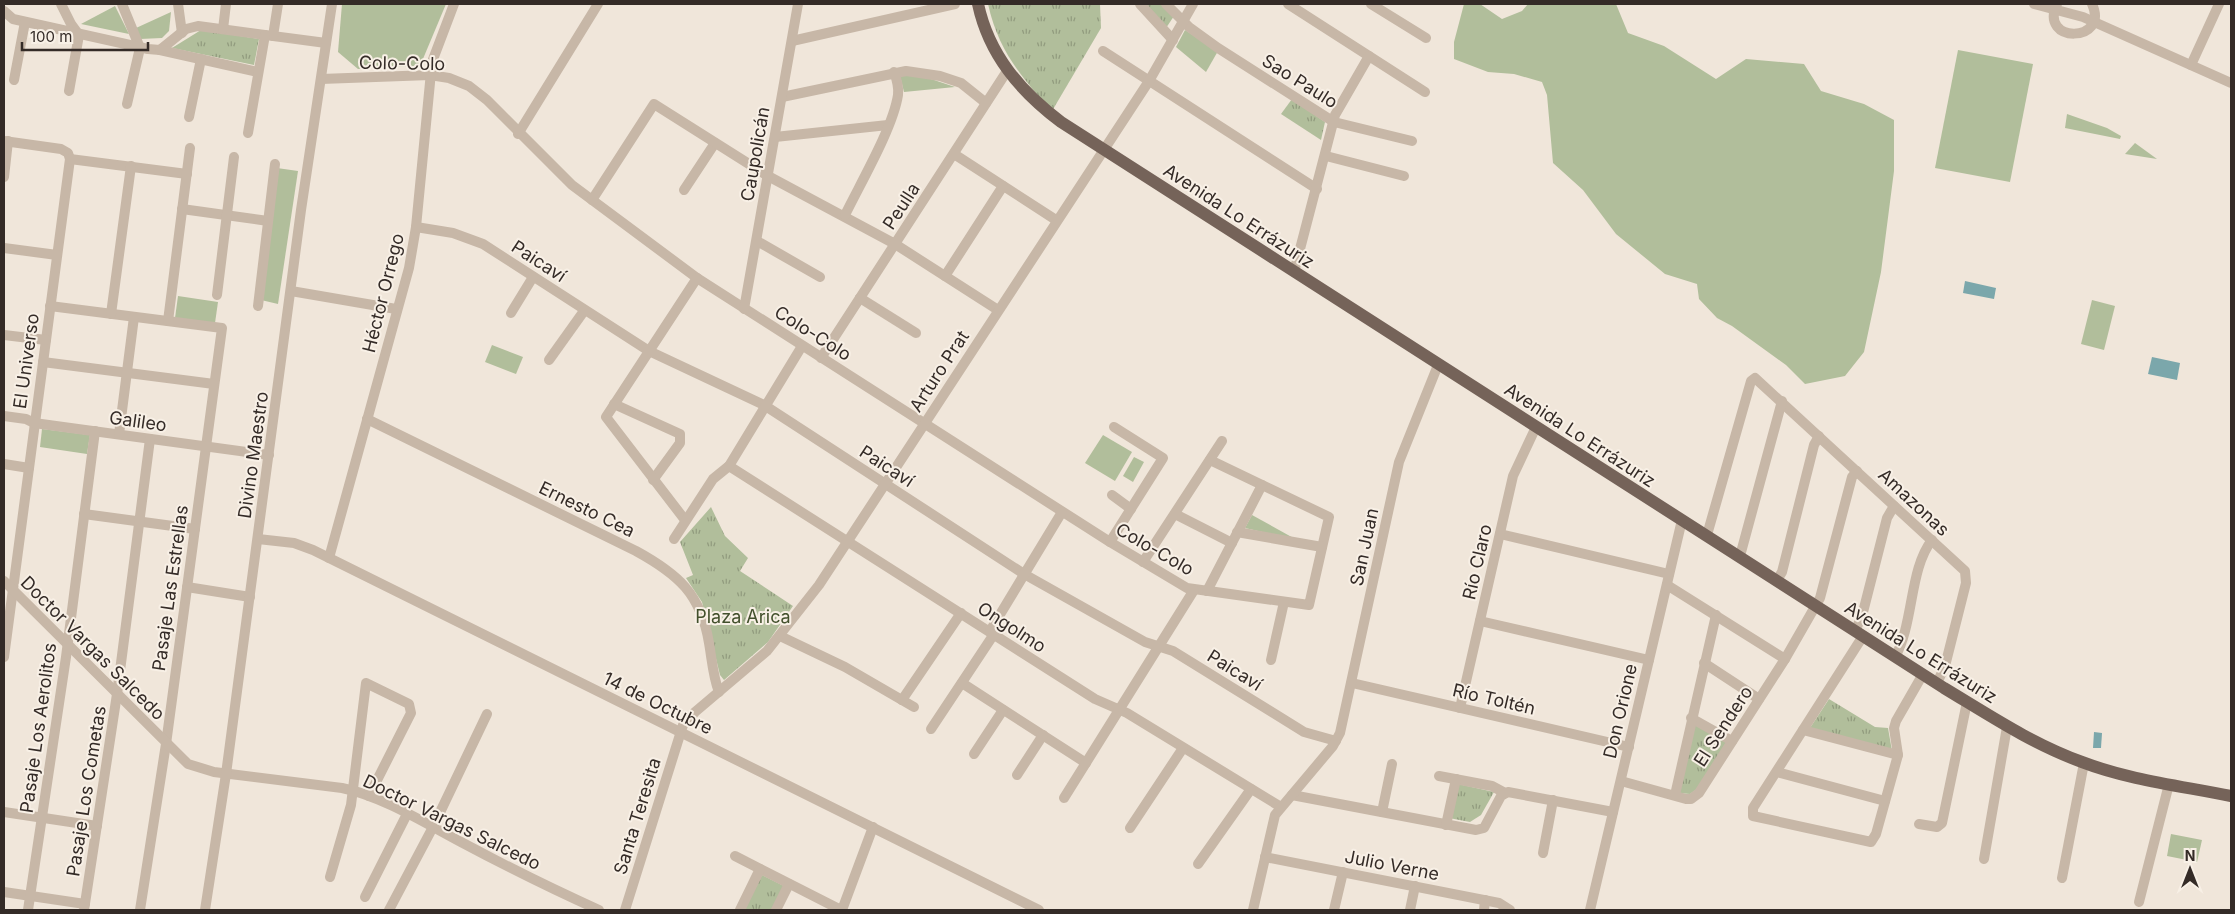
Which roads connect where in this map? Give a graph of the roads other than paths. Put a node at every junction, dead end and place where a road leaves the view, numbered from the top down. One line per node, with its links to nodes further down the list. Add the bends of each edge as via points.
1 (61, 4): 27 (street)
2 (122, 4): 33 (street)
3 (178, 4): 26 (street)
4 (226, 4): 25 (street)
5 (278, 4): 28 (street)
6 (332, 4): 32 (street, Divino Maestro)
7 (454, 4): 42 (street, Héctor Orrego, via 436,49)
8 (598, 4): 56 (street)
9 (798, 4): 31 (street, Caupolicán)
10 (955, 4): 31 (street)
11 (978, 4): 39 (main road, Avenida Lo Errázuriz, via 987,35)
12 (1140, 4): 30 (street)
13 (1166, 4): 22 (street, Sao Paulo)
14 (1194, 4): 22 (street, Arturo Prat)
15 (1288, 4): 36 (street)
16 (1371, 4): 29 (street)
17 (2034, 4): 20 (street)
18 (2092, 4): 24 (street)
19 (2220, 4): 38 (street)
20 (2055, 6): 24 (street); 24 (street, via 2055,22 2068,34 2081,33)
21 (4, 11): 23 (street, via 13,19)
22 (1184, 21): 30 (street, Arturo Prat); 53 (street, Sao Paulo, via 1218,48)
23 (25, 22): 27 (street); 44 (street)
24 (2093, 22): 38 (street)
25 (223, 29): 26 (street, via 198,26); 28 (street)
26 (182, 33): 34 (street)
27 (79, 35): 33 (street); 47 (street)
28 (269, 35): 32 (street); 40 (street)
29 (1426, 38)
30 (1173, 40): 45 (street, Arturo Prat)
31 (792, 41): 49 (street, Caupolicán)
32 (326, 43): 43 (street, Divino Maestro)
33 (144, 48): 34 (street); 51 (street)
34 (160, 50): 37 (street)
35 (1103, 51): 45 (street)
36 (1369, 56): 48 (street); 53 (street)
37 (201, 60): 40 (street); 52 (street)
38 (2191, 65): 46 (street)
39 (1007, 71): 50 (street, Peulla); 62 (main road, Avenida Lo Errázuriz, via 1037,103)
40 (258, 72): 55 (street)
41 (894, 72): 49 (street); 50 (street, via 906,70 954,80); 54 (street, via 898,95)
42 (430, 75): 43 (street, Colo-Colo); 56 (street, Colo-Colo, via 469,86 487,100); 82 (street, Héctor Orrego)
43 (321, 79): 92 (street, Divino Maestro)
44 (14, 80)
45 (1149, 81): 62 (street, Arturo Prat); 74 (street)
46 (2231, 83)
47 (69, 91)
48 (1425, 92)
49 (782, 98): 57 (street, Caupolicán)
50 (986, 103): 63 (street, Peulla)
51 (127, 104)
52 (189, 117)
53 (1334, 122): 59 (street, Sao Paulo); 64 (street)
54 (888, 125): 57 (street); 79 (street)
55 (248, 133)
56 (518, 134): 76 (street, Colo-Colo, via 563,178)
57 (775, 137): 70 (street, Caupolicán)
58 (6, 141): 66 (street, via 62,149); 72 (street)
59 (1412, 142)
60 (715, 143): 70 (street); 75 (street); 76 (street, via 654,104)
61 (190, 148): 69 (street)
62 (1102, 149): 80 (street, Arturo Prat); 87 (main road, Avenida Lo Errázuriz)
63 (954, 154): 73 (street); 84 (street, Peulla)
64 (1326, 156): 71 (street); 74 (street)
65 (234, 157): 78 (street)
66 (70, 159): 68 (street); 86 (street, El Universo)
67 (275, 164): 81 (street)
68 (131, 166): 69 (street); 102 (street)
69 (187, 174): 77 (street)
70 (768, 176): 79 (street); 83 (street, Caupolicán)
71 (1404, 176)
72 (4, 177)
73 (1003, 186): 80 (street); 88 (street)
74 (1317, 189): 87 (street)
75 (684, 190)
76 (592, 200): 91 (street, Colo-Colo)
77 (182, 210): 78 (street); 104 (street)
78 (226, 215): 81 (street); 93 (street)
79 (845, 216): 84 (street)
80 (1056, 220): 100 (street, Arturo Prat)
81 (268, 221): 96 (street)
82 (416, 227): 89 (street, Paicaví, via 473,240); 97 (street, Héctor Orrego, via 409,268)
83 (757, 241): 90 (street); 98 (street, Caupolicán)
84 (895, 244): 88 (street); 94 (street, Peulla)
85 (4, 248): 86 (street)
86 (57, 255): 95 (street, El Universo)
87 (1294, 272): 113 (main road, Avenida Lo Errázuriz)
88 (945, 276): 100 (street)
89 (533, 277): 99 (street, Paicaví); 101 (street)
90 (820, 277)
91 (697, 278): 98 (street, Colo-Colo); 109 (street)
92 (291, 291): 97 (street); 131 (street, Divino Maestro)
93 (217, 295)
94 (860, 298): 105 (street); 110 (street, Peulla)
95 (50, 306): 102 (street); 107 (street, El Universo)
96 (258, 306)
97 (396, 309): 120 (street, Héctor Orrego)
98 (744, 309): 108 (street, Colo-Colo)
99 (584, 310): 109 (street, Paicaví); 111 (street)
100 (998, 310): 122 (street, Arturo Prat)
101 (511, 313)
102 (111, 314): 103 (street)
103 (134, 317): 104 (street); 114 (street)
104 (168, 321): 115 (street, Pasaje Las Estrellas, via 222,328)
105 (916, 333)
106 (4, 335): 107 (street)
107 (46, 340): 112 (street, El Universo)
108 (802, 346): 110 (street, Colo-Colo); 118 (street)
109 (649, 351): 117 (street); 118 (street, Paicaví)
110 (821, 358): 122 (street, Colo-Colo)
111 (549, 360)
112 (43, 362): 114 (street); 121 (street, El Universo)
113 (1438, 365): 124 (main road, Avenida Lo Errázuriz); 191 (street, San Juan, via 1402,450)
114 (127, 373): 115 (street); 126 (street)
115 (214, 384): 130 (street, Pasaje Las Estrellas)
116 (1782, 401): 127 (street, Amazonas); 152 (street, Amazonas, via 1754,378 1751,381); 160 (street)
117 (614, 404): 137 (street, via 606,417); 137 (street, via 680,434 680,443)
118 (764, 405): 134 (street); 139 (street, Paicaví)
119 (4, 416): 121 (street, Galileo)
120 (367, 419): 161 (street, Héctor Orrego); 193 (street, Ernesto Cea, via 636,551 676,576 698,605)
121 (34, 423): 125 (street, Galileo); 135 (street, El Universo)
122 (924, 423): 139 (street, Arturo Prat); 143 (street, Colo-Colo)
123 (1114, 427): 142 (street, via 1163,458)
124 (1536, 427): 147 (main road, Avenida Lo Errázuriz); 151 (street, Río Claro, via 1513,476)
125 (95, 431): 126 (street, Galileo); 144 (street, Pasaje Los Aerolitos)
126 (119, 434): 128 (street, Galileo)
127 (1820, 436): 136 (street, Amazonas); 165 (street, via 1815,442 1782,572)
128 (150, 439): 130 (street, Galileo); 148 (street, Pasaje Los Cometas)
129 (1222, 441): 132 (street)
130 (206, 446): 131 (street, Galileo); 149 (street, Pasaje Las Estrellas)
131 (269, 455): 153 (street, Divino Maestro)
132 (1210, 460): 138 (street); 145 (street)
133 (4, 464): 135 (street)
134 (729, 466): 146 (street, via 713,479); 156 (street, Ongolmo)
135 (29, 468): 169 (street, El Universo)
136 (1857, 471): 141 (street, Amazonas); 174 (street, El Sendero, via 1852,477)
137 (653, 480): 146 (street)
138 (1262, 484): 150 (street); 159 (street, via 1329,517)
139 (884, 485): 156 (street, Arturo Prat); 163 (street, Paicaví)
140 (1112, 496): 142 (street)
141 (1894, 506): 155 (street, Amazonas); 179 (street, via 1887,518)
142 (1131, 509): 157 (street)
143 (1062, 512): 157 (street, Colo-Colo); 163 (street)
144 (84, 514): 148 (street); 181 (street, Pasaje Los Aerolitos)
145 (1175, 514): 158 (street); 162 (street)
146 (685, 520): 154 (street)
147 (1682, 520): 152 (main road, Avenida Lo Errázuriz); 164 (street, Don Orione)
148 (140, 522): 149 (street); 194 (street, Pasaje Los Cometas)
149 (194, 529): 168 (street, Pasaje Las Estrellas)
150 (1237, 532): 158 (street); 159 (street)
151 (1500, 534): 164 (street); 177 (street, Río Claro)
152 (1707, 535): 160 (main road, Avenida Lo Errázuriz)
153 (258, 538): 161 (street, 14 de Octubre, via 299,545); 172 (street, Divino Maestro)
154 (674, 539)
155 (1932, 540): 184 (street, via 1923,558 1902,643); 192 (street, Amazonas, via 1962,568 1967,579 1945,666)
156 (847, 542): 175 (street, Ongolmo); 180 (street, Arturo Prat)
157 (1110, 542): 162 (street, Colo-Colo)
158 (1232, 543): 171 (street)
159 (1322, 547): 173 (street, Colo-Colo, via 1309,605)
160 (1740, 556): 165 (main road, Avenida Lo Errázuriz)
161 (329, 558): 207 (street, 14 de Octubre)
162 (1143, 562): 170 (street, Colo-Colo, via 1181,586)
163 (1024, 574): 178 (street); 182 (street, Paicaví, via 1145,642)
164 (1669, 574): 167 (street, Don Orione)
165 (1777, 580): 174 (main road, Avenida Lo Errázuriz)
166 (4, 581): 169 (street, Doctor Vargas Salcedo)
167 (1667, 585): 176 (street); 187 (street, Don Orione)
168 (187, 588): 172 (street); 211 (street, Pasaje Las Estrellas)
169 (13, 590): 181 (street, Doctor Vargas Salcedo); 183 (street, El Universo)
170 (1194, 590): 171 (street, Colo-Colo); 182 (street)
171 (1207, 591): 173 (street, Colo-Colo)
172 (250, 597): 220 (street, Divino Maestro)
173 (1284, 602): 186 (street)
174 (1816, 606): 179 (main road, Avenida Lo Errázuriz); 185 (street, El Sendero)
175 (961, 613): 178 (street, Ongolmo); 195 (street)
176 (1716, 614): 185 (street); 188 (street)
177 (1480, 620): 187 (street); 199 (street, Río Claro)
178 (992, 633): 190 (street); 201 (street, Ongolmo, via 1095,699)
179 (1859, 634): 184 (main road, Avenida Lo Errázuriz); 206 (street)
180 (780, 636): 193 (street, Arturo Prat); 195 (street, via 845,666)
181 (67, 644): 194 (street, Doctor Vargas Salcedo); 241 (street, Pasaje Los Aerolitos)
182 (1159, 646): 201 (street); 209 (street, Paicaví, via 1173,651 1304,732)
183 (4, 657)
184 (1895, 657): 189 (main road, Avenida Lo Errázuriz)
185 (1785, 659): 196 (street, El Sendero)
186 (1271, 660)
187 (1649, 660): 212 (street, Don Orione)
188 (1704, 663): 196 (street); 203 (street)
189 (1923, 674): 192 (main road, Avenida Lo Errázuriz); 215 (street, via 1896,721)
190 (962, 683): 200 (street); 205 (street)
191 (1352, 683): 199 (street, Río Toltén); 209 (street, San Juan)
192 (1937, 683): 197 (main road, Avenida Lo Errázuriz)
193 (719, 692): 207 (street, Arturo Prat, via 690,717)
194 (117, 694): 211 (street, Doctor Vargas Salcedo); 244 (street, Pasaje Los Cometas)
195 (902, 700): 198 (street)
196 (1759, 700): 210 (street, El Sendero)
197 (1967, 702): 204 (main road, Avenida Lo Errázuriz); 242 (street, via 1942,823 1937,827)
198 (914, 707)
199 (1460, 708): 212 (street, Río Toltén)
200 (1004, 710): 208 (street); 214 (street)
201 (1119, 710): 213 (street, Ongolmo); 216 (street)
202 (487, 714): 245 (street)
203 (1691, 718): 210 (street); 230 (street)
204 (2007, 727): 217 (main road, Avenida Lo Errázuriz); 251 (street)
205 (931, 730)
206 (1803, 730): 215 (street); 219 (street)
207 (680, 732): 246 (street, 14 de Octubre); 271 (street, Santa Teresita)
208 (1043, 735): 216 (street); 221 (street)
209 (1336, 741): 229 (street)
210 (1732, 741): 230 (street, El Sendero, via 1699,793 1691,799)
211 (166, 744): 220 (street, Doctor Vargas Salcedo, via 194,767); 267 (street, Pasaje Las Estrellas)
212 (1629, 747): 224 (street, Don Orione)
213 (1184, 748): 226 (street, Ongolmo); 247 (street)
214 (974, 754)
215 (1898, 755): 235 (street)
216 (1086, 763): 233 (street)
217 (2084, 763): 225 (main road, Avenida Lo Errázuriz); 256 (street)
218 (1392, 764): 238 (street)
219 (1776, 772): 235 (street); 235 (street, via 1752,814 1756,818 1868,842 1873,840)
220 (226, 774): 227 (street, Doctor Vargas Salcedo); 268 (street, Divino Maestro)
221 (1017, 775)
222 (1439, 776): 223 (street)
223 (1456, 779): 228 (street, via 1495,787); 243 (street)
224 (1621, 781): 230 (street, El Sendero); 239 (street, Don Orione)
225 (2169, 784): 232 (main road, Avenida Lo Errázuriz); 262 (street)
226 (1251, 789): 236 (street, Ongolmo); 252 (street)
227 (352, 790): 231 (street, Doctor Vargas Salcedo); 231 (street, via 366,683 409,704 411,708 411,714); 255 (street, via 351,805)
228 (1505, 793): 234 (street); 243 (street, via 1482,829)
229 (1292, 794): 236 (street); 238 (street)
230 (1675, 795)
231 (369, 796): 240 (street, Doctor Vargas Salcedo)
232 (2231, 796)
233 (1064, 798)
234 (1553, 800): 239 (street); 248 (street)
235 (1885, 801)
236 (1281, 807): 250 (street, via 1273,820)
237 (4, 812): 241 (street)
238 (1382, 812): 243 (street)
239 (1613, 812): 280 (street, Don Orione)
240 (407, 814): 245 (street, Doctor Vargas Salcedo); 261 (street)
241 (42, 818): 244 (street); 260 (street, Pasaje Los Aerolitos)
242 (1919, 824)
243 (1446, 825)
244 (97, 826): 264 (street, Pasaje Los Cometas)
245 (433, 827): 269 (street); 270 (street, Doctor Vargas Salcedo, via 528,878)
246 (873, 827): 265 (street, 14 de Octubre); 274 (street)
247 (1130, 828)
248 (1543, 853)
249 (735, 856): 253 (street)
250 (1265, 857): 254 (street, Julio Verne); 276 (street)
251 (1984, 859)
252 (1198, 864)
253 (760, 869): 257 (street); 272 (street)
254 (1343, 872): 258 (street, Julio Verne); 277 (street)
255 (330, 877)
256 (2062, 878)
257 (789, 884): 273 (street); 274 (street)
258 (1415, 886): 263 (street, Julio Verne); 278 (street)
259 (4, 892): 260 (street)
260 (30, 896): 264 (street); 266 (street, Pasaje Los Aerolitos)
261 (365, 897)
262 (2139, 902)
263 (1485, 905): 279 (street, Julio Verne, via 1502,904)
264 (84, 907)
265 (1025, 907): 275 (street, 14 de Octubre)
266 (28, 910)
267 (140, 910)
268 (205, 910)
269 (389, 910)
270 (599, 910)
271 (625, 910)
272 (740, 910)
273 (776, 910)
274 (842, 910)
275 (1039, 910)
276 (1253, 910)
277 (1334, 910)
278 (1410, 910)
279 (1510, 910)
280 (1590, 910)

